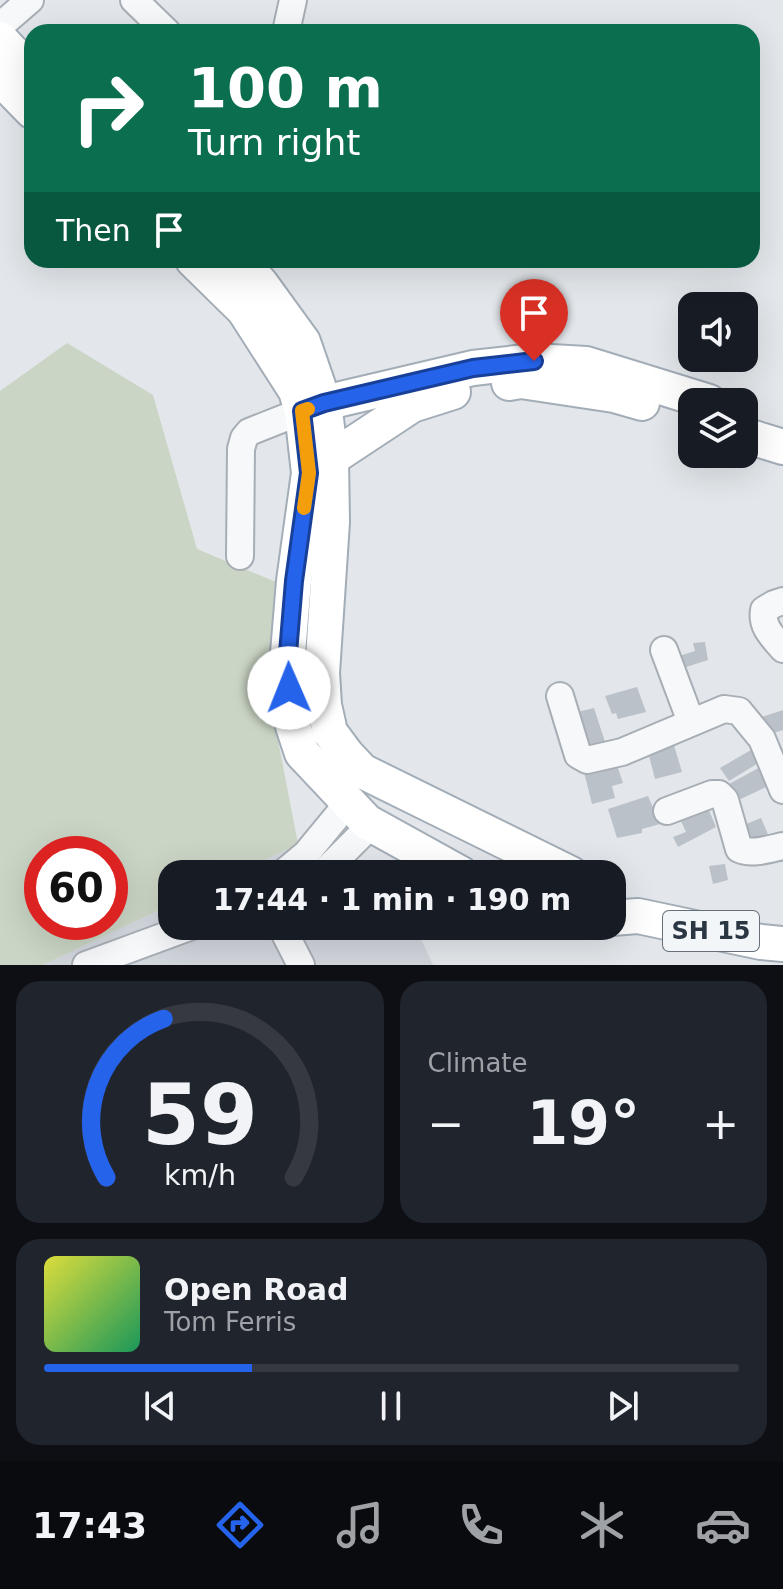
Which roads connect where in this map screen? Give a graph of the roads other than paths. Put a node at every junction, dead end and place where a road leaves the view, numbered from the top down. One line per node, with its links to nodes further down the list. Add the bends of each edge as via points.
1 (30, 0): 6 (street)
2 (134, 0): 5 (street)
3 (268, 0): 4 (street)
4 (289, 17)
5 (159, 24)
6 (0, 26)
7 (0, 39): 8 (main road)
8 (24, 64)
9 (0, 78): 10 (main road)
10 (24, 103)
11 (201, 268): 14 (main road, via 244,310 296,391)
12 (247, 268): 14 (main road, via 303,342)
13 (678, 392): 14 (main road, via 586,364 534,361 473,368)
14 (313, 407): 20 (main road); 21 (street, via 244,438)
15 (678, 415): 20 (main road, via 614,395 521,381 469,387 412,405)
16 (758, 417): 17 (main road)
17 (783, 424)
18 (758, 439): 19 (main road)
19 (783, 447)
20 (320, 466): 29 (main road, via 294,581 288,653 293,726 302,753); 34 (main road, via 332,522 322,673 330,732 362,771)
21 (240, 556)
22 (783, 601): 23 (street, via 764,610 763,618)
23 (783, 649)
24 (664, 650): 26 (street)
25 (560, 696): 26 (street, via 578,755 587,760 622,752)
26 (691, 722): 27 (street, via 724,709 739,711 762,739)
27 (783, 790)
28 (667, 811): 30 (street, via 719,794 739,849)
29 (357, 812): 31 (street); 32 (street, via 362,834); 33 (main road)
30 (783, 846)
31 (299, 860)
32 (336, 860)
33 (438, 860)
34 (543, 860)
35 (626, 912): 38 (main road, SH 15)
36 (158, 939): 39 (street)
37 (288, 940): 40 (street)
38 (770, 950)
39 (86, 965)
40 (301, 965)

